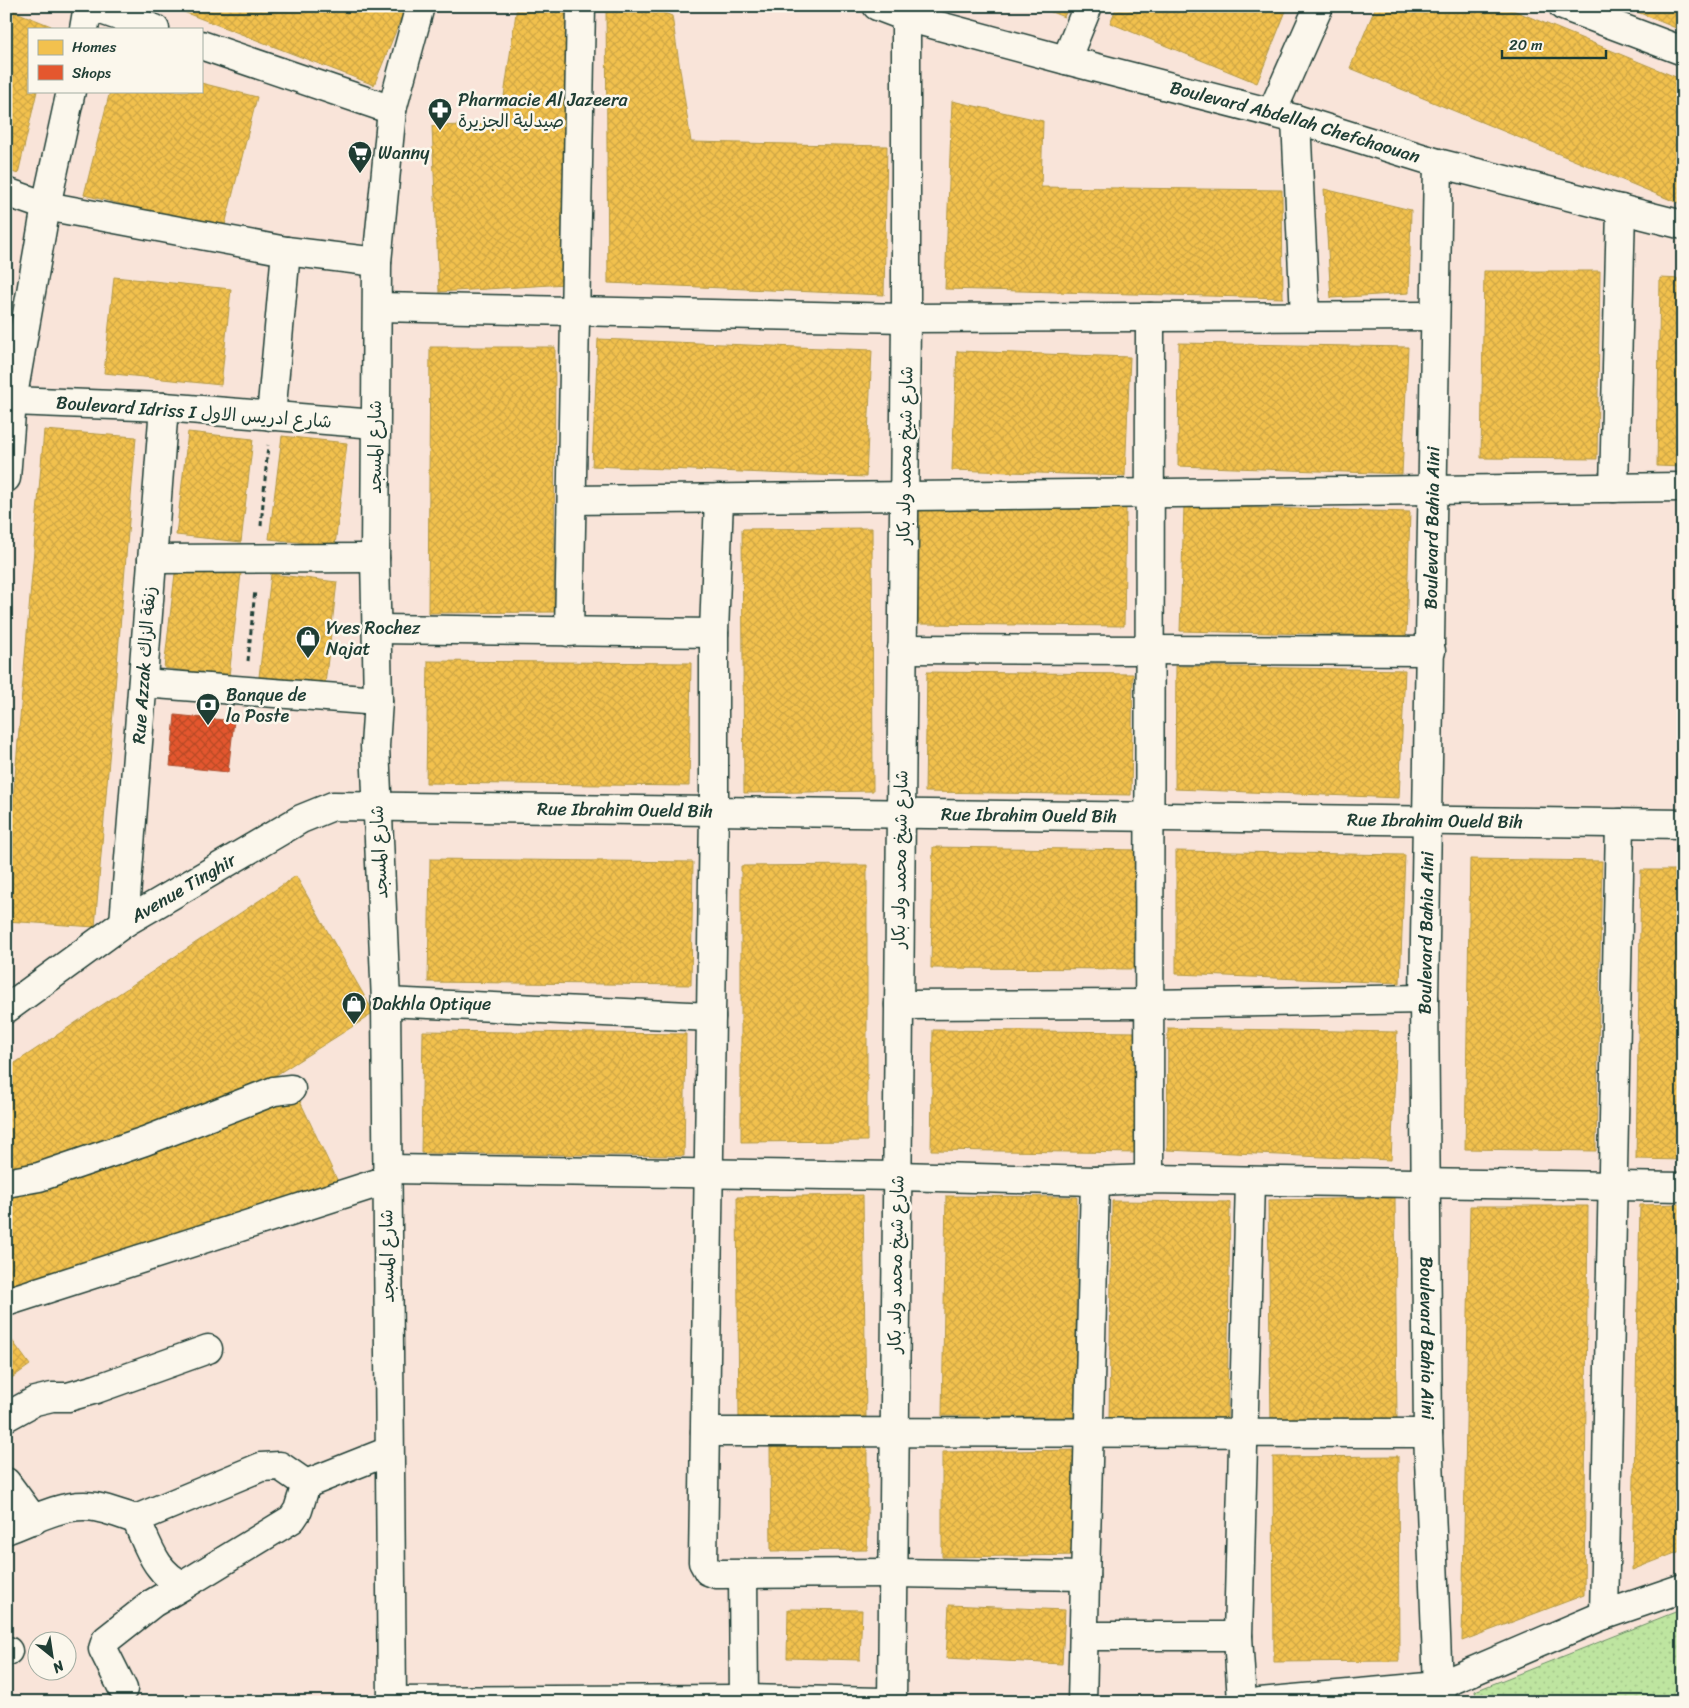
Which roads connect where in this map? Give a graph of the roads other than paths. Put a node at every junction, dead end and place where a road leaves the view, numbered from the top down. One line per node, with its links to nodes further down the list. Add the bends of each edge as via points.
1 (89, 6): 9 (street); 10 (street)
2 (420, 6): 15 (street, شارع المسجد)
3 (581, 6): 25 (street)
4 (877, 6): 8 (street, Boulevard Abdellah Chefchaouan)
5 (1088, 6): 13 (street)
6 (1319, 6): 16 (street)
7 (1563, 6): 12 (street)
8 (906, 17): 13 (street, Boulevard Abdellah Chefchaouan); 29 (street, شارع شيخ محمد ولد بكار)
9 (84, 28)
10 (152, 28)
11 (202, 44): 15 (street)
12 (1683, 51)
13 (1066, 60): 16 (street, Boulevard Abdellah Chefchaouan)
14 (71, 92): 19 (street)
15 (392, 110): 23 (street, شارع المسجد)
16 (1284, 116): 17 (street, Boulevard Abdellah Chefchaouan); 26 (street)
17 (1438, 163): 20 (street, Boulevard Abdellah Chefchaouan); 27 (street, Boulevard Bahia Aini)
18 (6, 192): 19 (street)
19 (46, 206): 22 (street); 30 (street)
20 (1621, 209): 21 (street, Boulevard Abdellah Chefchaouan); 37 (street)
21 (1683, 224)
22 (286, 251): 23 (street); 32 (street)
23 (376, 262): 24 (street, شارع المسجد)
24 (378, 307): 25 (street); 33 (street, شارع المسجد)
25 (576, 312): 29 (street); 42 (street)
26 (1305, 316): 27 (street); 28 (street)
27 (1435, 316): 38 (street, Boulevard Bahia Aini)
28 (1150, 317): 29 (street); 39 (street)
29 (906, 318): 40 (street, شارع شيخ محمد ولد بكار)
30 (12, 401): 31 (street, Boulevard Idriss I شارع ادريس الاول); 34 (street)
31 (164, 407): 32 (street, Boulevard Idriss I شارع ادريس الاول); 44 (street, Rue Azzak زنقة الزاك)
32 (271, 416): 33 (street, Boulevard Idriss I شارع ادريس الاول)
33 (375, 424): 43 (street, شارع المسجد)
34 (8, 428): 35 (street)
35 (6, 478)
36 (1683, 487): 37 (street)
37 (1614, 488): 38 (street)
38 (1432, 490): 39 (street); 50 (street, Boulevard Bahia Aini)
39 (1149, 494): 40 (street); 49 (street)
40 (904, 496): 41 (street); 48 (street, شارع شيخ محمد ولد بكار)
41 (719, 498): 42 (street); 47 (street)
42 (572, 500): 46 (street)
43 (375, 558): 44 (street); 45 (street, شارع المسجد)
44 (152, 559): 51 (street, Rue Azzak زنقة الزاك)
45 (377, 629): 46 (street); 52 (street, شارع المسجد)
46 (569, 632): 47 (street)
47 (714, 633): 54 (street)
48 (902, 649): 49 (street); 55 (street, شارع شيخ محمد ولد بكار)
49 (1149, 650): 50 (street); 56 (street)
50 (1431, 651): 57 (street, Boulevard Bahia Aini)
51 (143, 683): 52 (street); 60 (street, Rue Azzak زنقة الزاك)
52 (378, 701): 53 (street, شارع المسجد)
53 (376, 807): 54 (street, Rue Ibrahim Oueld Bih); 60 (street, Avenue Tinghir, via 333,806 319,810); 62 (street, شارع المسجد)
54 (714, 811): 55 (street, Rue Ibrahim Oueld Bih); 66 (street)
55 (901, 814): 56 (street, Rue Ibrahim Oueld Bih); 64 (street, شارع شيخ محمد ولد بكار)
56 (1149, 816): 57 (street, Rue Ibrahim Oueld Bih); 63 (street)
57 (1428, 820): 58 (street, Rue Ibrahim Oueld Bih); 61 (street, Boulevard Bahia Aini)
58 (1620, 823): 59 (street, Rue Ibrahim Oueld Bih); 76 (street)
59 (1683, 824)
60 (124, 923): 65 (street, Avenue Tinghir)
61 (1424, 999): 63 (street); 75 (street, Boulevard Bahia Aini)
62 (386, 1002): 66 (street); 69 (street, شارع المسجد)
63 (1149, 1004): 64 (street); 71 (street)
64 (899, 1005): 70 (street, شارع شيخ محمد ولد بكار)
65 (6, 1009)
66 (711, 1017): 68 (street)
67 (291, 1089): 74 (street, via 274,1091 145,1141 39,1177)
68 (709, 1173): 69 (street); 70 (street); 81 (street)
69 (388, 1175): 78 (street); 86 (street, شارع المسجد)
70 (897, 1176): 72 (street); 82 (street, شارع شيخ محمد ولد بكار)
71 (1149, 1179): 72 (street); 73 (street)
72 (1095, 1181): 83 (street)
73 (1250, 1181): 75 (street); 84 (street)
74 (6, 1183)
75 (1427, 1183): 76 (street); 85 (street, Boulevard Bahia Aini)
76 (1613, 1186): 77 (street); 97 (street)
77 (1683, 1186)
78 (6, 1302)
79 (208, 1349): 80 (street, via 96,1389 36,1401)
80 (6, 1417)
81 (705, 1432): 82 (street); 93 (street, via 703,1562 708,1571 716,1574)
82 (894, 1432): 83 (street); 92 (street, شارع شيخ محمد ولد بكار)
83 (1088, 1433): 84 (street); 94 (street)
84 (1244, 1433): 85 (street); 99 (street)
85 (1428, 1433): 101 (street, Boulevard Bahia Aini)
86 (389, 1451): 88 (street); 102 (street, شارع المسجد)
87 (6, 1482): 90 (street)
88 (306, 1484): 89 (street, via 280,1466 261,1467); 95 (street, via 292,1519)
89 (136, 1519): 90 (street, via 85,1506 66,1508); 95 (street, via 162,1572)
90 (34, 1520): 91 (street)
91 (6, 1530)
92 (893, 1573): 93 (street); 94 (street); 105 (street, شارع شيخ محمد ولد بكار)
93 (743, 1574): 103 (street)
94 (1085, 1576): 98 (street)
95 (184, 1585): 100 (street, via 153,1603 106,1640 103,1649)
96 (1683, 1588): 97 (street)
97 (1604, 1616): 101 (street)
98 (1084, 1636): 99 (street); 106 (street)
99 (1238, 1636): 107 (street)
100 (123, 1689)
101 (1440, 1694): 108 (street)
102 (392, 1701): 103 (street)
103 (744, 1701): 104 (street)
104 (882, 1702)
105 (892, 1702)
106 (1082, 1702)
107 (1242, 1702)
108 (1260, 1702)

